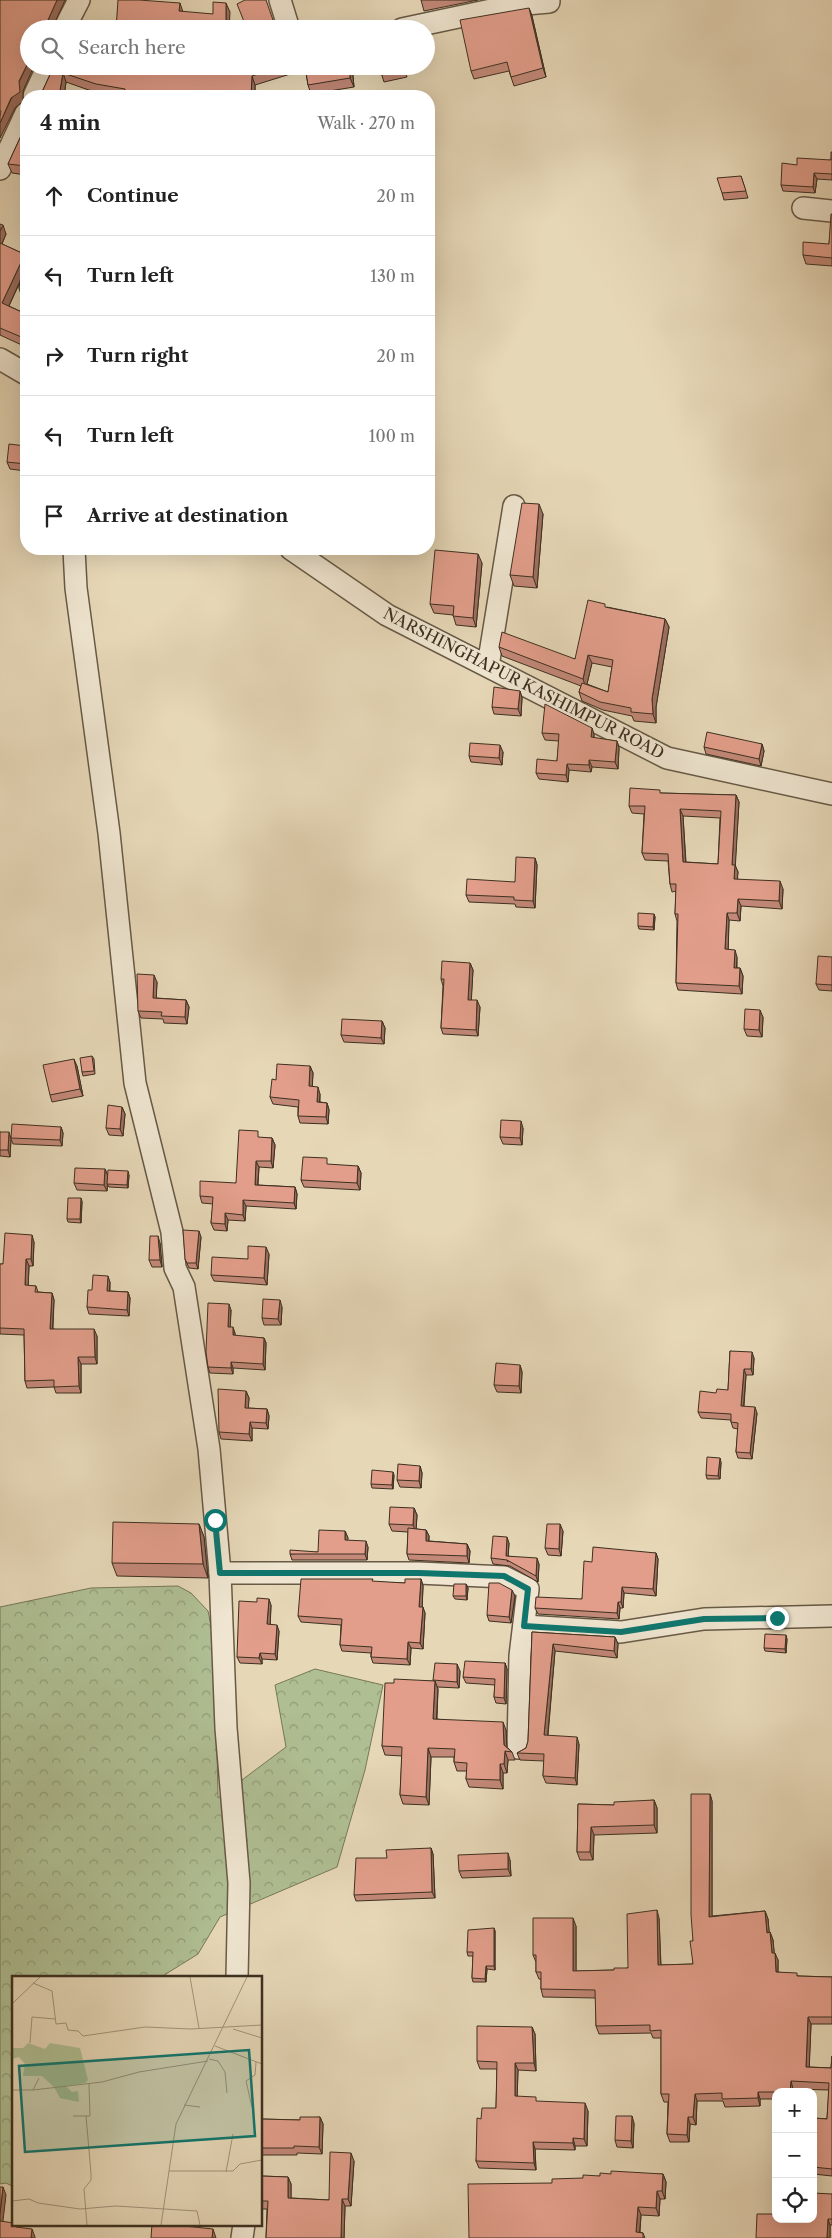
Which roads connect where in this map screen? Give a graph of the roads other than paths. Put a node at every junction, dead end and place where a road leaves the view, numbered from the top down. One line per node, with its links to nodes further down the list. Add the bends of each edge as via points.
1 (79, 0): 4 (street)
2 (280, 0): 5 (street)
3 (549, 2): 6 (street)
4 (69, 20)
5 (286, 20)
6 (435, 22)
7 (44, 75): 8 (street)
8 (37, 90)
9 (20, 126): 10 (street)
10 (0, 169)
11 (803, 208): 12 (street)
12 (832, 211)
13 (0, 359): 14 (street)
14 (20, 371)
15 (514, 506): 18 (street)
16 (74, 555): 20 (street, via 109,833 135,1083 172,1232 175,1268 184,1287 209,1449)
17 (300, 555): 18 (street, NARSHINGHAPUR KASHIMPUR ROAD, via 388,615)
18 (488, 666): 19 (street, NARSHINGHAPUR KASHIMPUR ROAD, via 667,758)
19 (832, 794)
20 (220, 1573): 22 (street, via 504,1576 528,1589); 24 (street, via 226,1728 239,1883)
21 (832, 1616): 22 (street, via 704,1619 621,1632)
22 (524, 1626): 23 (street, via 520,1656)
23 (518, 1748)
24 (237, 1976)

